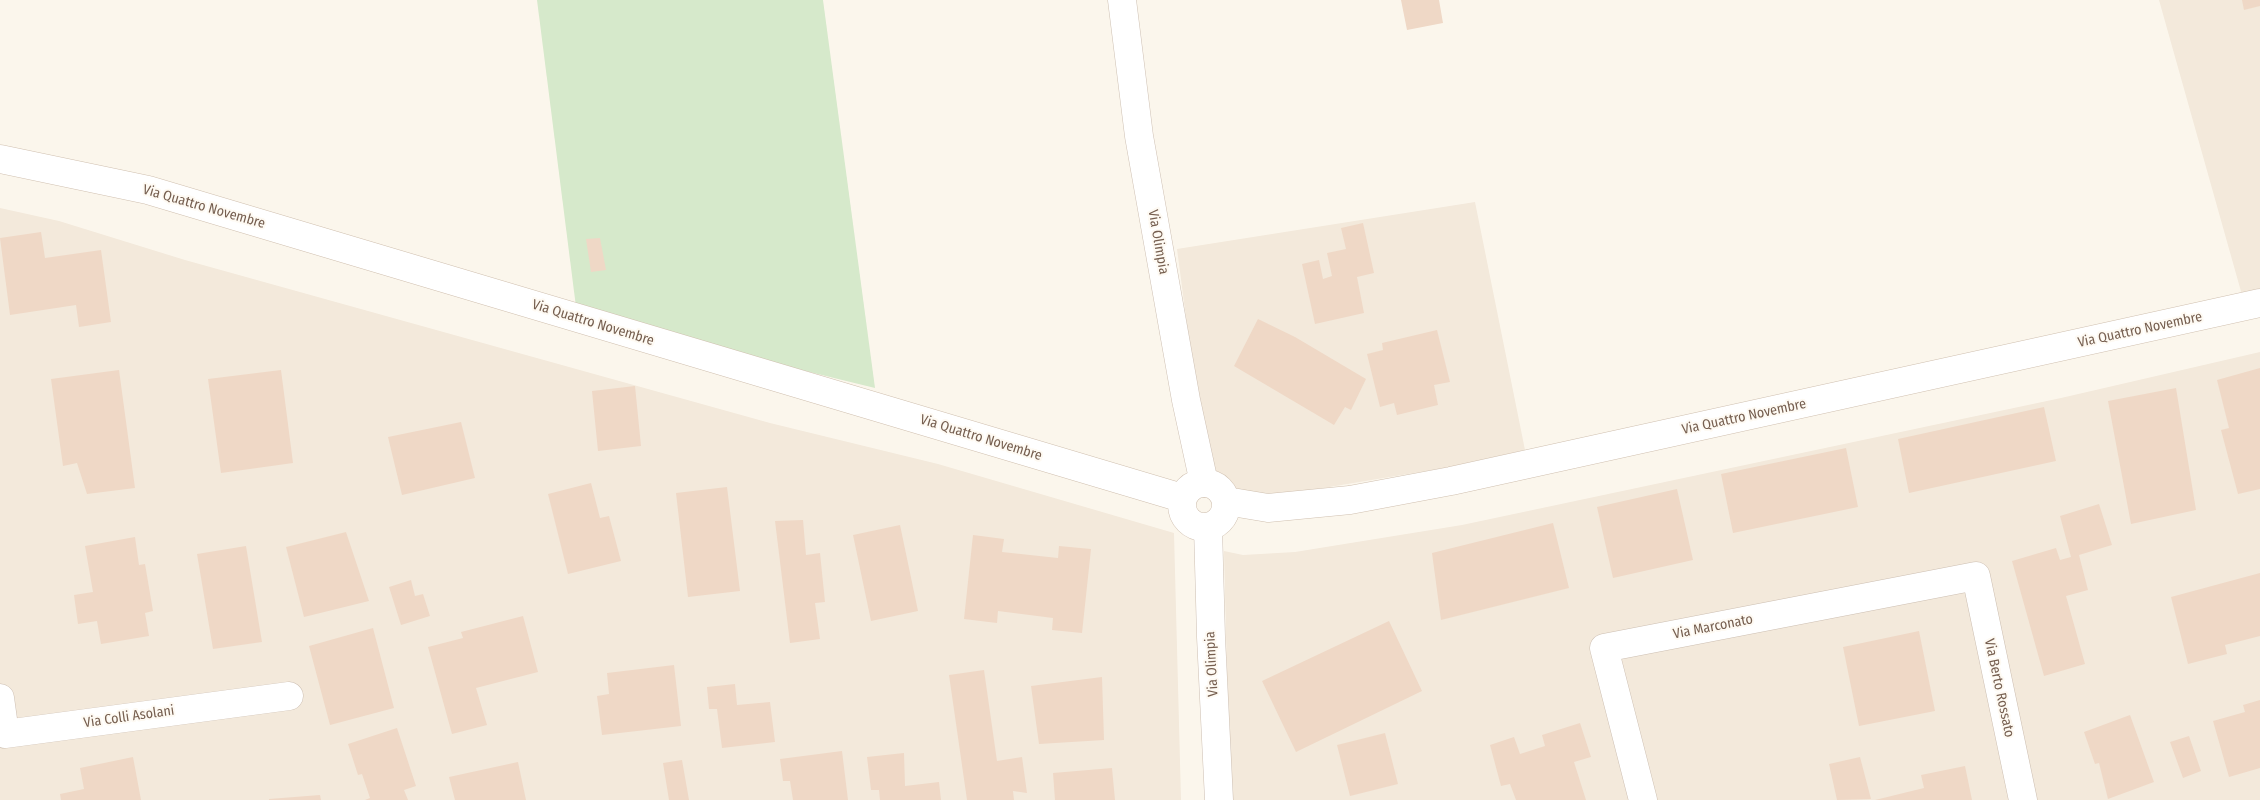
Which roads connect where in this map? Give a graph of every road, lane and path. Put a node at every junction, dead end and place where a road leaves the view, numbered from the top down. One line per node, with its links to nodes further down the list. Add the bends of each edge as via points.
1 (1122, 0): 4 (main road, Via Olimpia, via 1138,136 1186,400)
2 (0, 159): 4 (main road, Via Quattro Novembre, via 148,190)
3 (2260, 304): 5 (main road, Via Quattro Novembre, via 1441,483 1350,500 1268,508)
4 (1193, 490): 5 (main road, Via Quattro Novembre, via 1218,488); 6 (main road, via 1182,511 1195,526)
5 (1226, 501): 6 (main road, via 1220,521)
6 (1208, 527): 10 (main road, Via Olimpia)
7 (1976, 576): 11 (main road, Via Marconato, via 1604,648); 12 (main road, Via Berto Rossato)
8 (289, 696): 9 (main road, Via Colli Asolani, via 5,734)
9 (0, 698)
10 (1219, 800)
11 (1643, 800)
12 (2023, 800)

